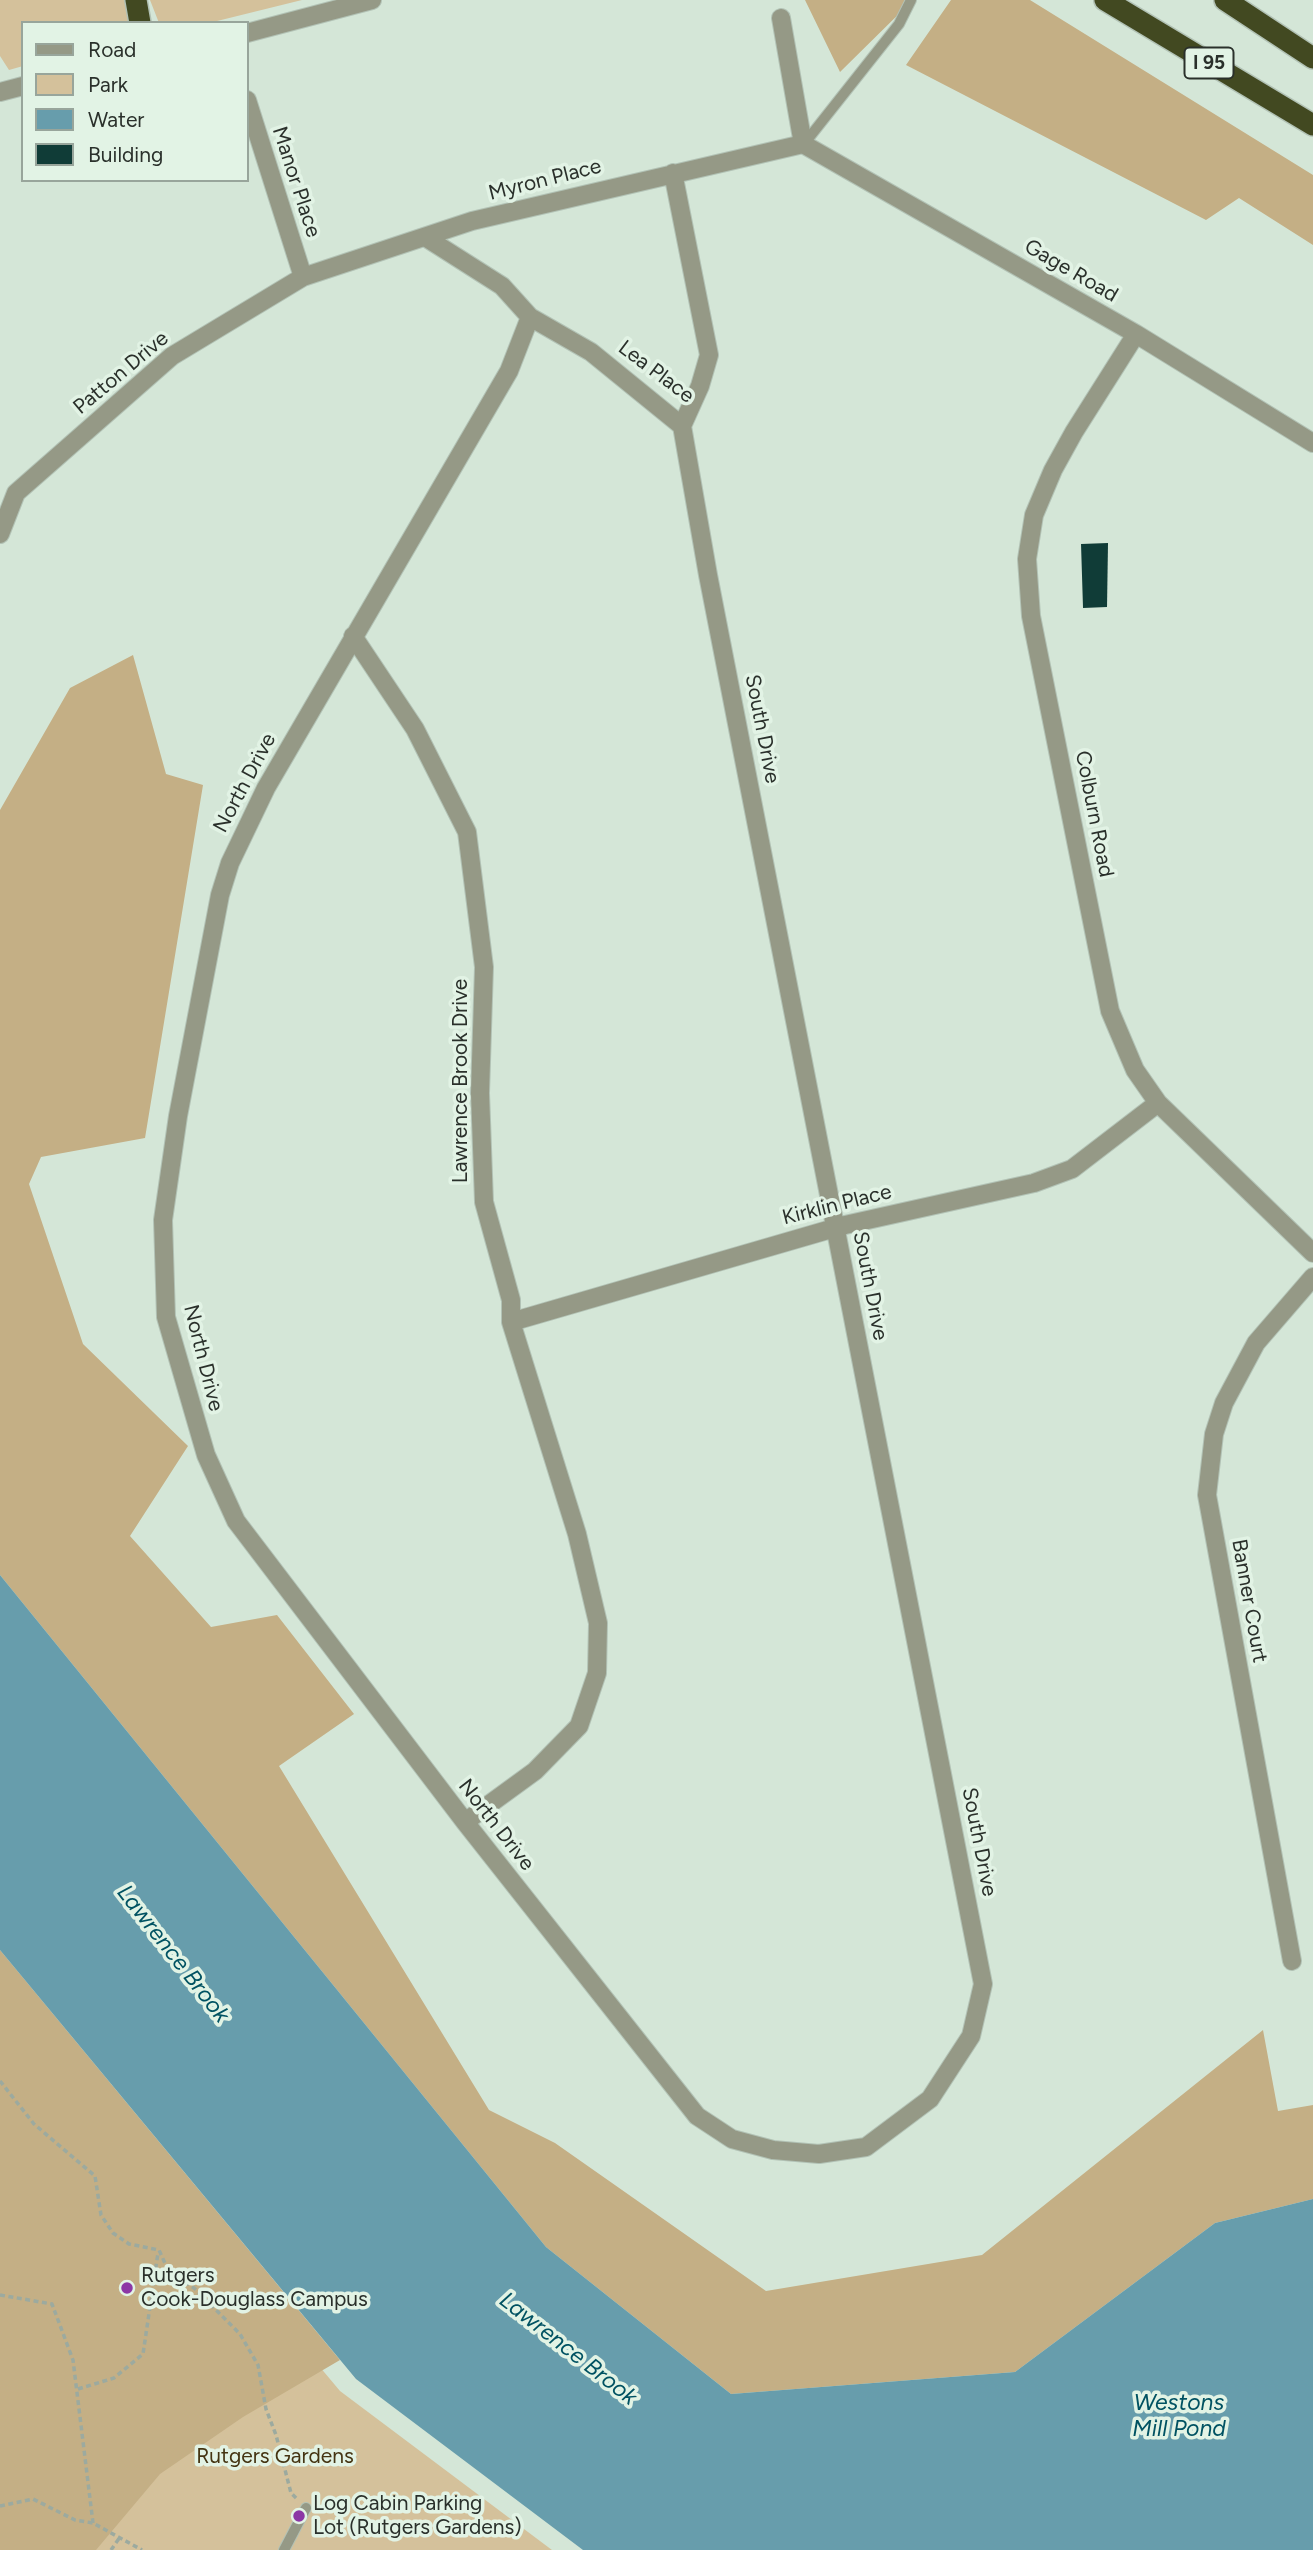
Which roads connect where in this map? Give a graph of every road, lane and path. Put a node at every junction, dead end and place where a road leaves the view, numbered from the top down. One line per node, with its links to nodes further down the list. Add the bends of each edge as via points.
1 (136, 0): 7 (highway)
2 (372, 0): 8 (street)
3 (911, 0): 14 (lane, via 900,24)
4 (1105, 0): 13 (highway, I 95)
5 (1225, 0): 9 (highway)
6 (781, 18): 14 (street)
7 (140, 21)
8 (248, 33)
9 (1313, 58)
10 (21, 87): 11 (street)
11 (0, 92)
12 (248, 103): 17 (street, Manor Place)
13 (1313, 125)
14 (803, 144): 15 (street, Myron Place); 19 (street, Gage Road)
15 (673, 173): 16 (street, Myron Place, via 472,221); 20 (street, Lea Place, via 709,355)
16 (425, 237): 17 (street, Myron Place); 18 (street, Lea Place, via 502,286)
17 (303, 277): 22 (street, Patton Drive, via 172,356 16,493)
18 (530, 317): 20 (street, Lea Place, via 592,352); 23 (street, North Drive, via 509,370)
19 (1136, 334): 21 (street, Gage Road); 24 (street, Colburn Road, via 1053,470 1034,515 1027,559 1031,616 1110,1011 1135,1070)
20 (682, 426): 25 (street, South Drive)
21 (1313, 443)
22 (0, 534)
23 (354, 636): 28 (street, Lawrence Brook Drive, via 415,729 467,832 484,967 480,1093 484,1202 511,1300); 29 (street, North Drive, via 266,788 220,895 163,1220 166,1317 206,1455 236,1521)
24 (1158, 1103): 25 (street, Kirklin Place, via 1072,1169 1034,1183); 26 (street, Colburn Road)
25 (836, 1227): 28 (street, Kirklin Place); 32 (street, South Drive, via 983,1984 971,2036 930,2099)
26 (1313, 1253)
27 (1313, 1278): 30 (street, Banner Court, via 1256,1343 1224,1403 1214,1434 1207,1495)
28 (511, 1322): 29 (street, Lawrence Brook Drive, via 577,1534 598,1623 597,1673 579,1726 535,1771)
29 (465, 1822): 32 (street, North Drive, via 697,2116 732,2138 773,2150 819,2154 866,2147)
30 (1292, 1961)
31 (0, 2081): 33 (path, via 34,2124 95,2176 101,2215 113,2233 129,2244)
32 (894, 2125)
33 (159, 2250): 35 (path, via 143,2354 114,2378); 37 (path, via 169,2272 194,2288 240,2334 258,2365 266,2409 292,2493)
34 (0, 2295): 35 (path, via 52,2304 73,2360)
35 (77, 2389): 38 (path)
36 (0, 2506): 38 (path, via 33,2499 75,2521)
37 (306, 2508): 42 (lane)
38 (93, 2523): 39 (path)
39 (120, 2537): 40 (path); 41 (path)
40 (111, 2550)
41 (142, 2550)
42 (284, 2550)

